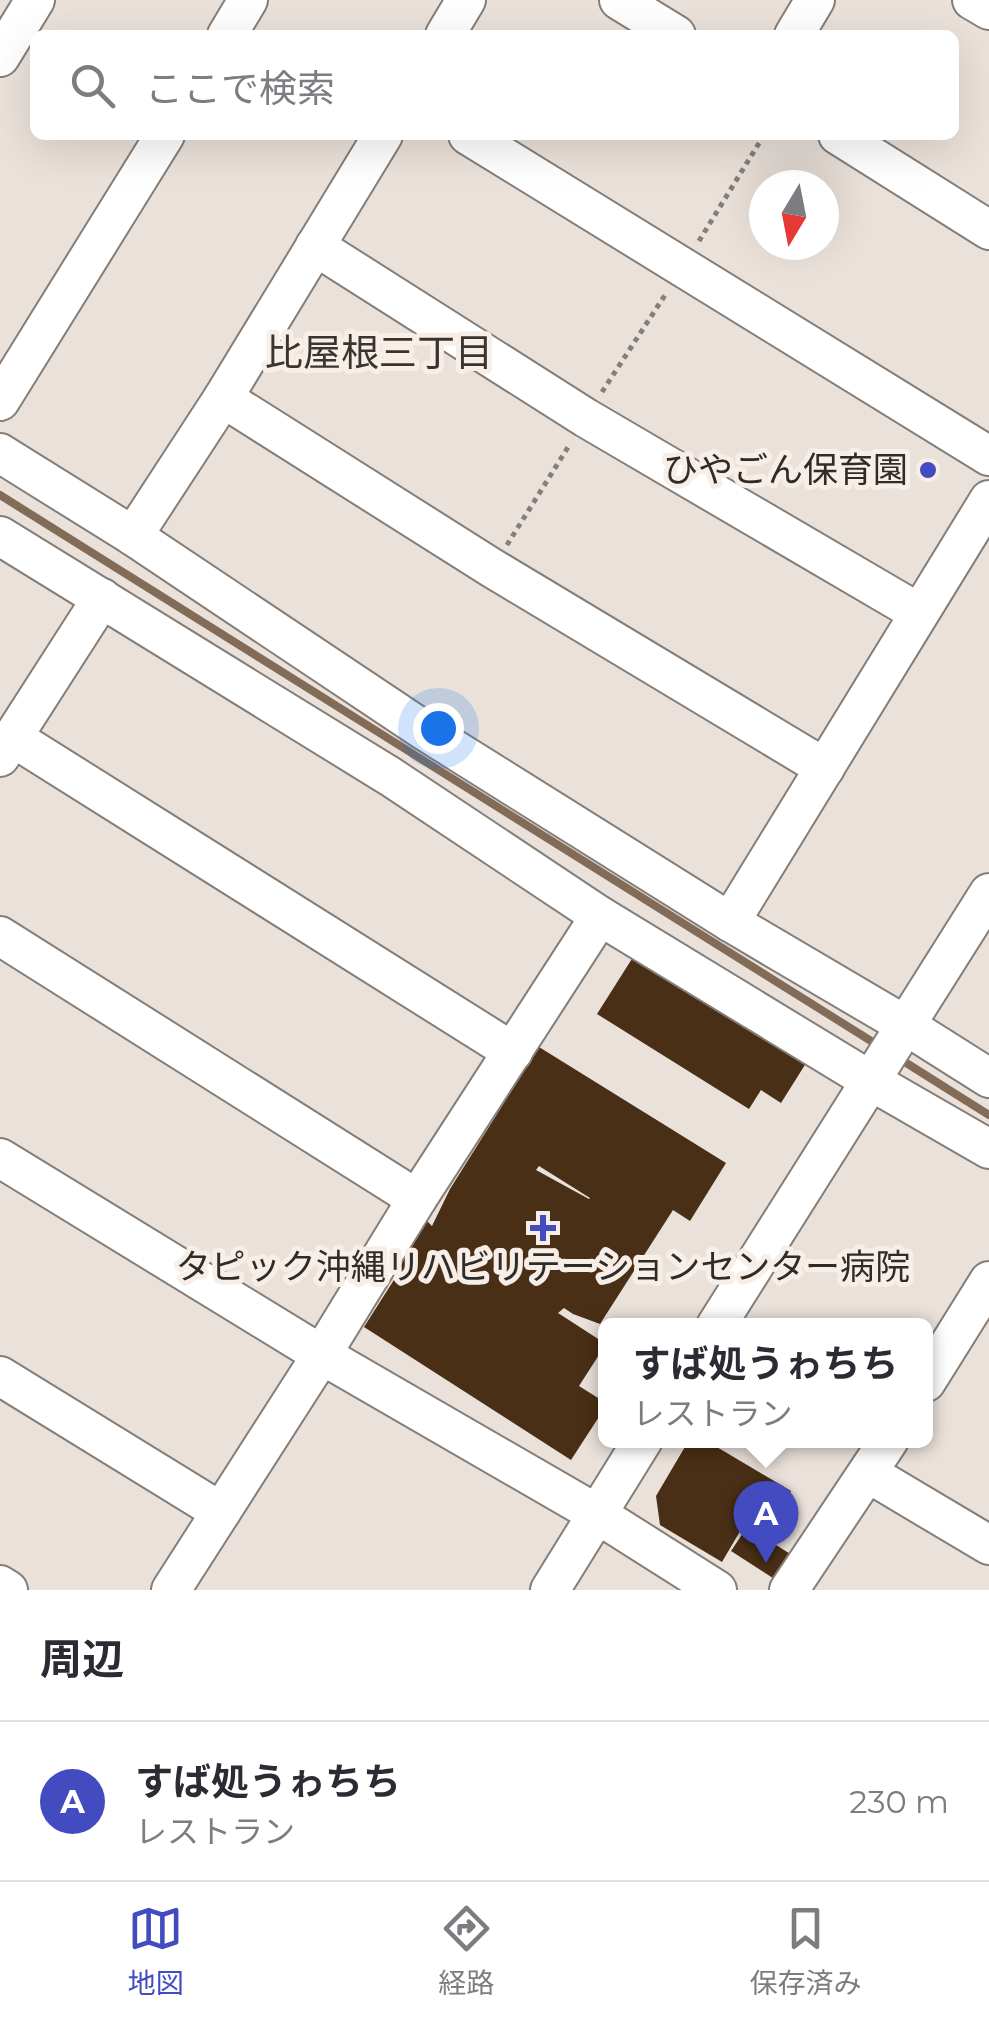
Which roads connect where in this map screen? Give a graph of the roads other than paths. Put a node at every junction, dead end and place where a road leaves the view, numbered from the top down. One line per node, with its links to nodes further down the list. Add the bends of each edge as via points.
1 (35, 0): 12 (street)
2 (248, 0): 8 (street)
3 (466, 0): 9 (street)
4 (619, 0): 10 (street)
5 (815, 0): 11 (street)
6 (972, 0): 7 (street)
7 (989, 10)
8 (229, 30)
9 (447, 30)
10 (668, 30)
11 (797, 30)
12 (0, 56)
13 (162, 140): 20 (street)
14 (380, 140): 18 (street)
15 (476, 140): 22 (street)
16 (846, 140): 17 (street)
17 (989, 230)
18 (314, 246): 19 (street); 27 (street, via 586,418)
19 (223, 398): 25 (street); 30 (street)
20 (0, 401)
21 (0, 453): 25 (street)
22 (989, 456)
23 (989, 500): 27 (street)
24 (0, 536): 26 (street)
25 (133, 536): 28 (street)
26 (102, 598): 29 (street); 31 (street)
27 (919, 613): 30 (street)
28 (424, 732): 31 (street); 34 (street)
29 (6, 747): 37 (street)
30 (824, 768): 34 (street)
31 (390, 778): 33 (street)
32 (989, 893): 36 (street)
33 (600, 916): 37 (street); 38 (street)
34 (730, 922): 36 (street)
35 (0, 936): 42 (street)
36 (903, 1030): 38 (street); 39 (street)
37 (513, 1052): 42 (street)
38 (875, 1075): 40 (street); 44 (street)
39 (989, 1078)
40 (989, 1149)
41 (0, 1158): 46 (street)
42 (417, 1199): 46 (street)
43 (989, 1281): 45 (street)
44 (721, 1318)
45 (974, 1338): 48 (street)
46 (322, 1355): 52 (street); 53 (street)
47 (0, 1376): 52 (street)
48 (933, 1376)
49 (638, 1448): 53 (street)
50 (884, 1448): 51 (street)
51 (868, 1473): 54 (street); 60 (street)
52 (221, 1512): 57 (street)
53 (596, 1514): 58 (street); 59 (street)
54 (989, 1545)
55 (0, 1585): 56 (street)
56 (8, 1590)
57 (171, 1590)
58 (550, 1590)
59 (717, 1590)
60 (790, 1590)

